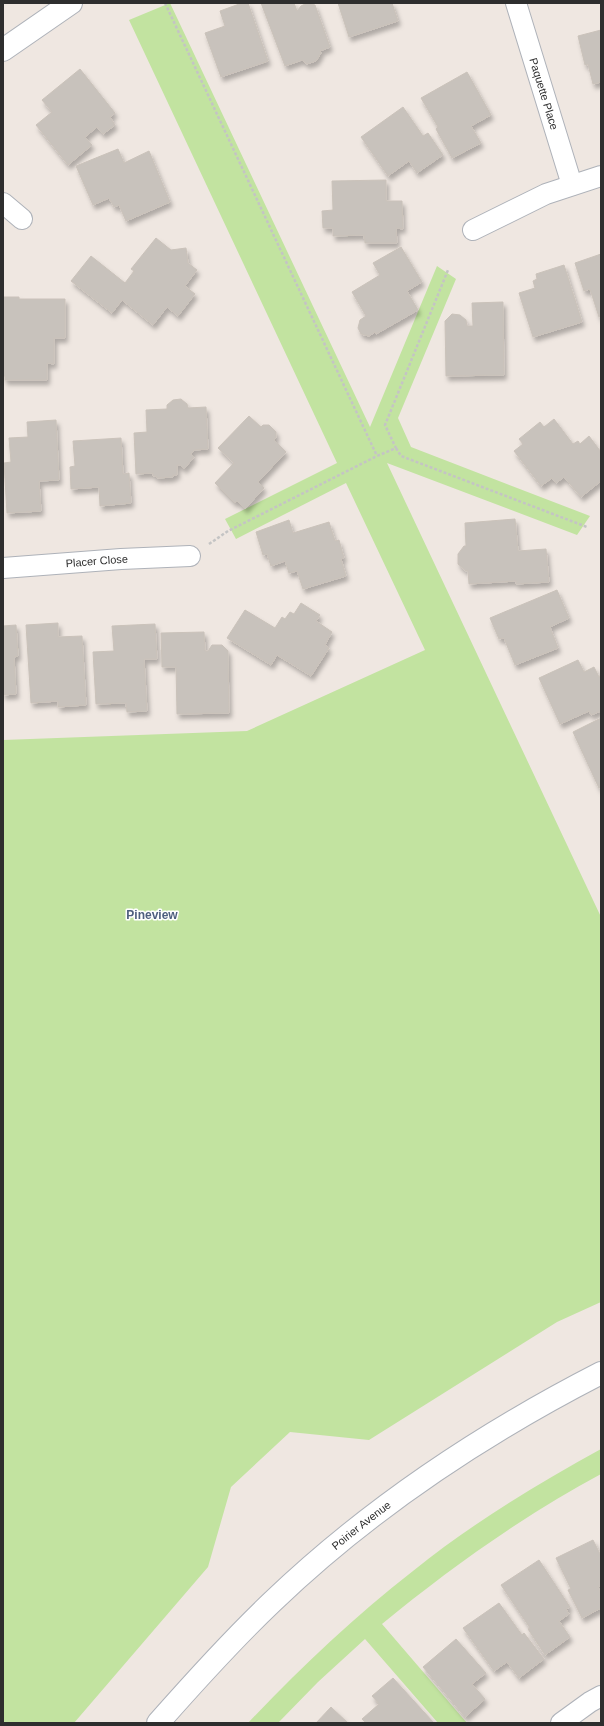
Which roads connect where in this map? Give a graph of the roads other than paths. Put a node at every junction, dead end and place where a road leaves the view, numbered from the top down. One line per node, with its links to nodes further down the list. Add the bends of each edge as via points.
1 (71, 3): 3 (main road)
2 (516, 3): 5 (street, Paquette Place)
3 (3, 50)
4 (601, 176): 5 (street)
5 (572, 185): 8 (street, via 546,194)
6 (3, 203): 7 (street)
7 (22, 219)
8 (473, 230)
9 (190, 556): 10 (street, Placer Close)
10 (3, 568)
11 (601, 1373): 13 (main road, Poirier Avenue, via 495,1432 380,1510 273,1601 221,1653)
12 (601, 1696): 14 (street)
13 (158, 1723)
14 (561, 1723)

